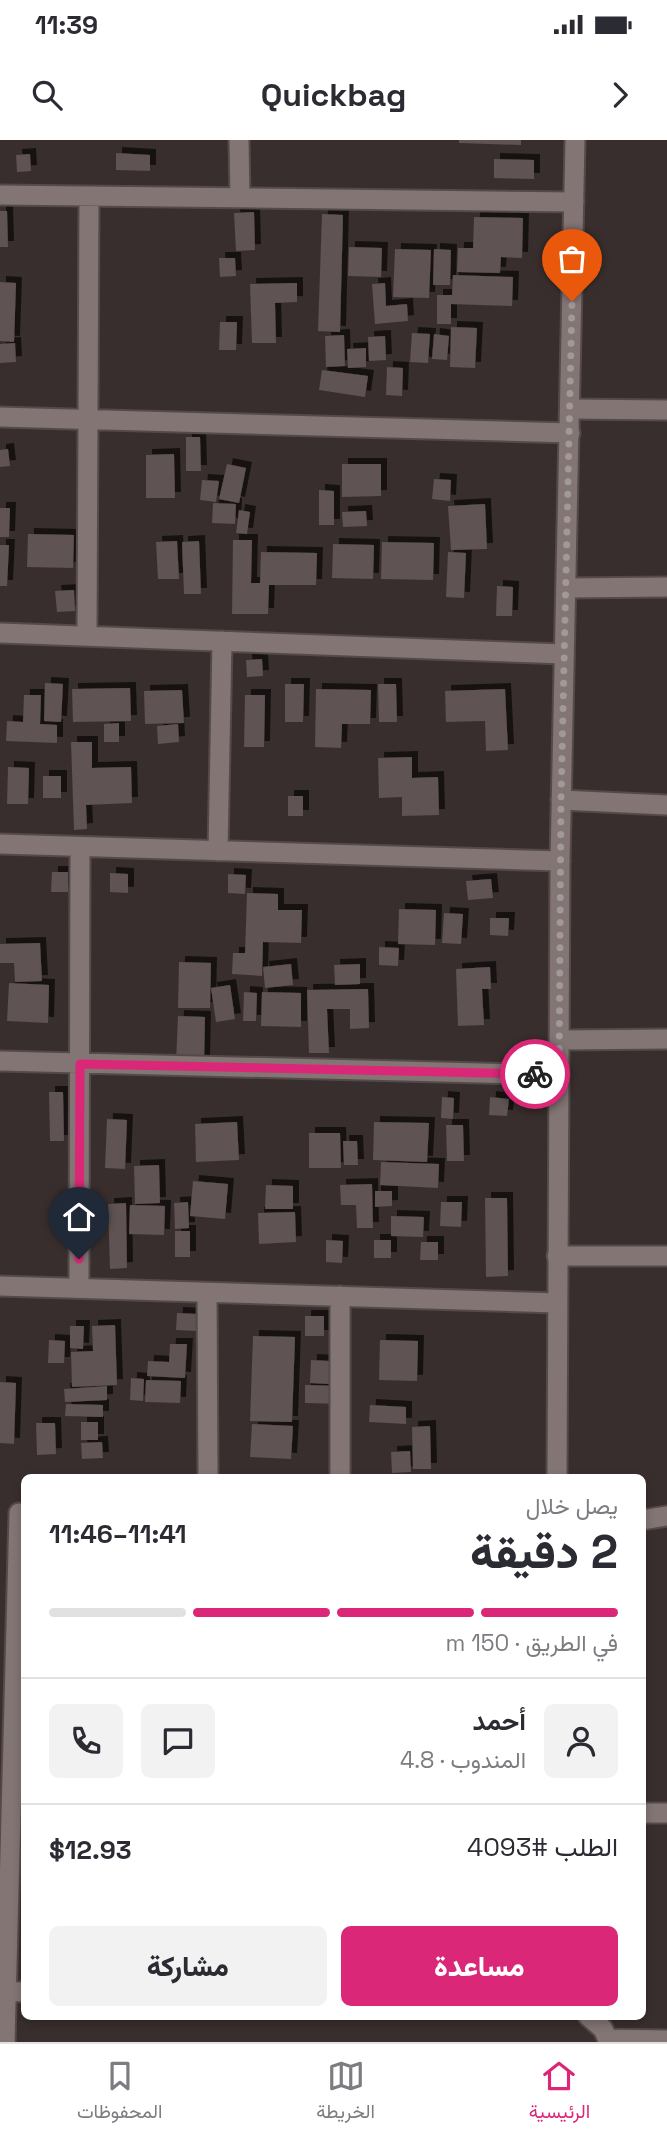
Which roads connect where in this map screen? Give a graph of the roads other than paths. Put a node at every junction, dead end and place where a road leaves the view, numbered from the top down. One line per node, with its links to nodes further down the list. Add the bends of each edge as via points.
1 (239, 140): 5 (street)
2 (575, 140): 6 (street)
3 (0, 195): 4 (street)
4 (89, 197): 5 (street); 10 (street)
5 (240, 198): 6 (street)
6 (574, 202): 7 (street)
7 (570, 409): 8 (street); 11 (street)
8 (667, 410)
9 (0, 417): 10 (street)
10 (90, 420): 11 (street); 15 (street)
11 (570, 433): 13 (street)
12 (667, 587): 13 (street)
13 (566, 588): 17 (street)
14 (0, 633): 15 (street)
15 (87, 635): 16 (street)
16 (222, 641): 17 (street); 22 (street)
17 (564, 654): 18 (street)
18 (561, 800): 19 (street); 23 (street)
19 (667, 805)
20 (0, 844): 21 (street)
21 (80, 847): 22 (street); 27 (street)
22 (218, 851): 23 (street)
23 (560, 861): 25 (street)
24 (667, 1039): 25 (street)
25 (561, 1040): 28 (street)
26 (0, 1061): 27 (street)
27 (80, 1064): 28 (street); 32 (street)
28 (559, 1075): 29 (street)
29 (557, 1256): 30 (street); 35 (street)
30 (667, 1256)
31 (0, 1286): 32 (street)
32 (79, 1287): 33 (street)
33 (207, 1293): 34 (street); 36 (street)
34 (340, 1296): 35 (street); 37 (street)
35 (557, 1303): 38 (street)
36 (208, 1474)
37 (340, 1474)
38 (557, 1474)
39 (15, 1513): 42 (street)
40 (667, 1517): 41 (street)
41 (646, 1520)
42 (12, 1732): 45 (street)
43 (646, 1813): 44 (street)
44 (667, 1813)
45 (10, 1992): 49 (street)
46 (591, 2020): 48 (street)
47 (667, 2040): 48 (street)
48 (609, 2041)
49 (5, 2042)

